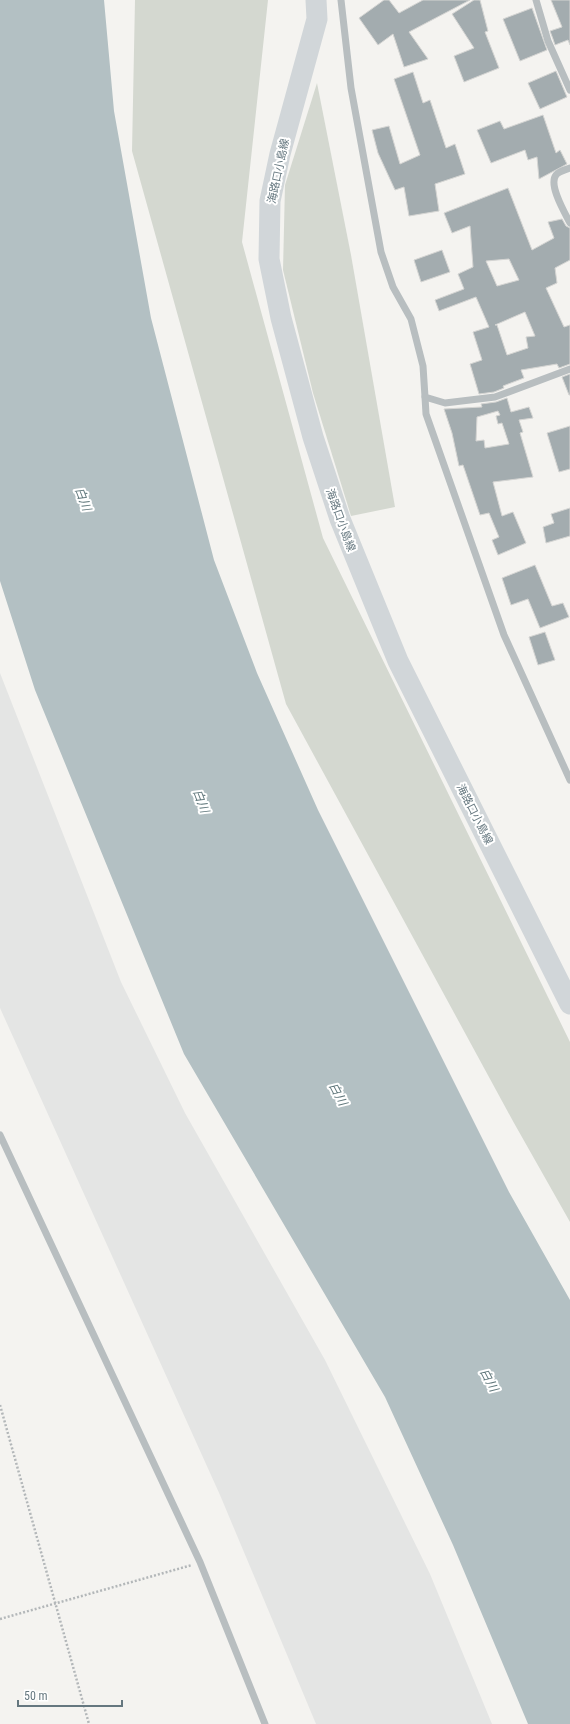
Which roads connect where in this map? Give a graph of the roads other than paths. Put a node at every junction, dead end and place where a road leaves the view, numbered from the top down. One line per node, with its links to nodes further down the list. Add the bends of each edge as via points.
1 (316, 0): 10 (main road, 海路口小島線, via 317,20 280,154 270,201 269,259 281,318 313,437 340,519 395,654)
2 (341, 0): 8 (street, via 351,88 381,252 393,287 410,319 423,366)
3 (536, 0): 4 (street, via 548,40)
4 (570, 90)
5 (570, 168): 6 (street, via 554,176 553,183)
6 (570, 223)
7 (570, 369): 8 (street, via 495,397 445,403)
8 (425, 397): 9 (street, via 426,414 504,635)
9 (570, 780)
10 (570, 1004)
11 (0, 1135): 12 (street, via 200,1562)
12 (265, 1724)

